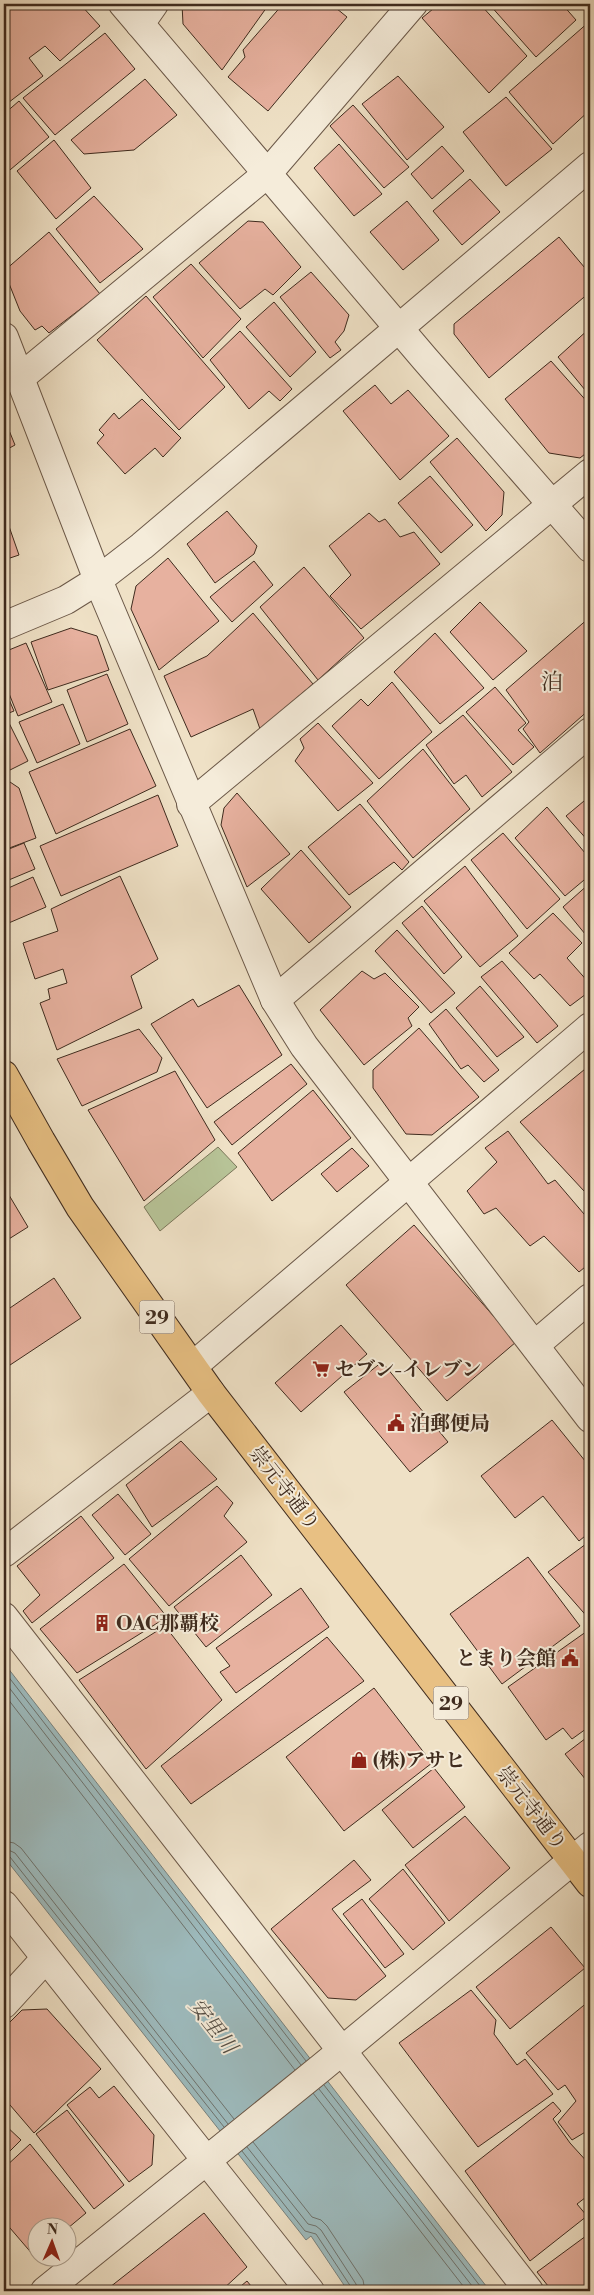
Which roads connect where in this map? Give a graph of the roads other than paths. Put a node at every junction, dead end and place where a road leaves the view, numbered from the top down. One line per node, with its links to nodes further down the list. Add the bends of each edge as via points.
1 (413, 4): 4 (street)
2 (139, 10): 4 (street)
3 (590, 166): 5 (street)
4 (268, 173): 5 (street); 7 (street)
5 (400, 328): 9 (street); 11 (street)
6 (4, 337): 7 (street)
7 (20, 378): 11 (street)
8 (590, 473): 9 (street)
9 (553, 505): 10 (street); 14 (street)
10 (590, 548)
11 (98, 580): 12 (street, via 66,600); 14 (street)
12 (4, 626)
13 (590, 732): 15 (street)
14 (192, 804): 15 (street)
15 (275, 1000): 18 (street, via 304,1046)
16 (590, 1027): 18 (street)
17 (4, 1075): 21 (main road, 崇元寺通り / 29, via 80,1207)
18 (408, 1183): 20 (street); 21 (street)
19 (590, 1298): 20 (street)
20 (535, 1345): 23 (street)
21 (193, 1366): 22 (main road, 崇元寺通り / 29)
22 (211, 1392): 24 (street); 26 (main road, 崇元寺通り / 29)
23 (590, 1418)
24 (4, 1553)
25 (4, 1617): 31 (street)
26 (582, 1853): 27 (main road, 崇元寺通り / 29); 31 (street)
27 (590, 1883)
28 (4, 1905): 29 (street)
29 (46, 1959): 30 (street); 32 (street)
30 (4, 2004)
31 (342, 2051): 32 (street); 35 (street)
32 (216, 2152): 33 (street); 34 (street)
33 (45, 2291)
34 (310, 2291)
35 (529, 2291)

